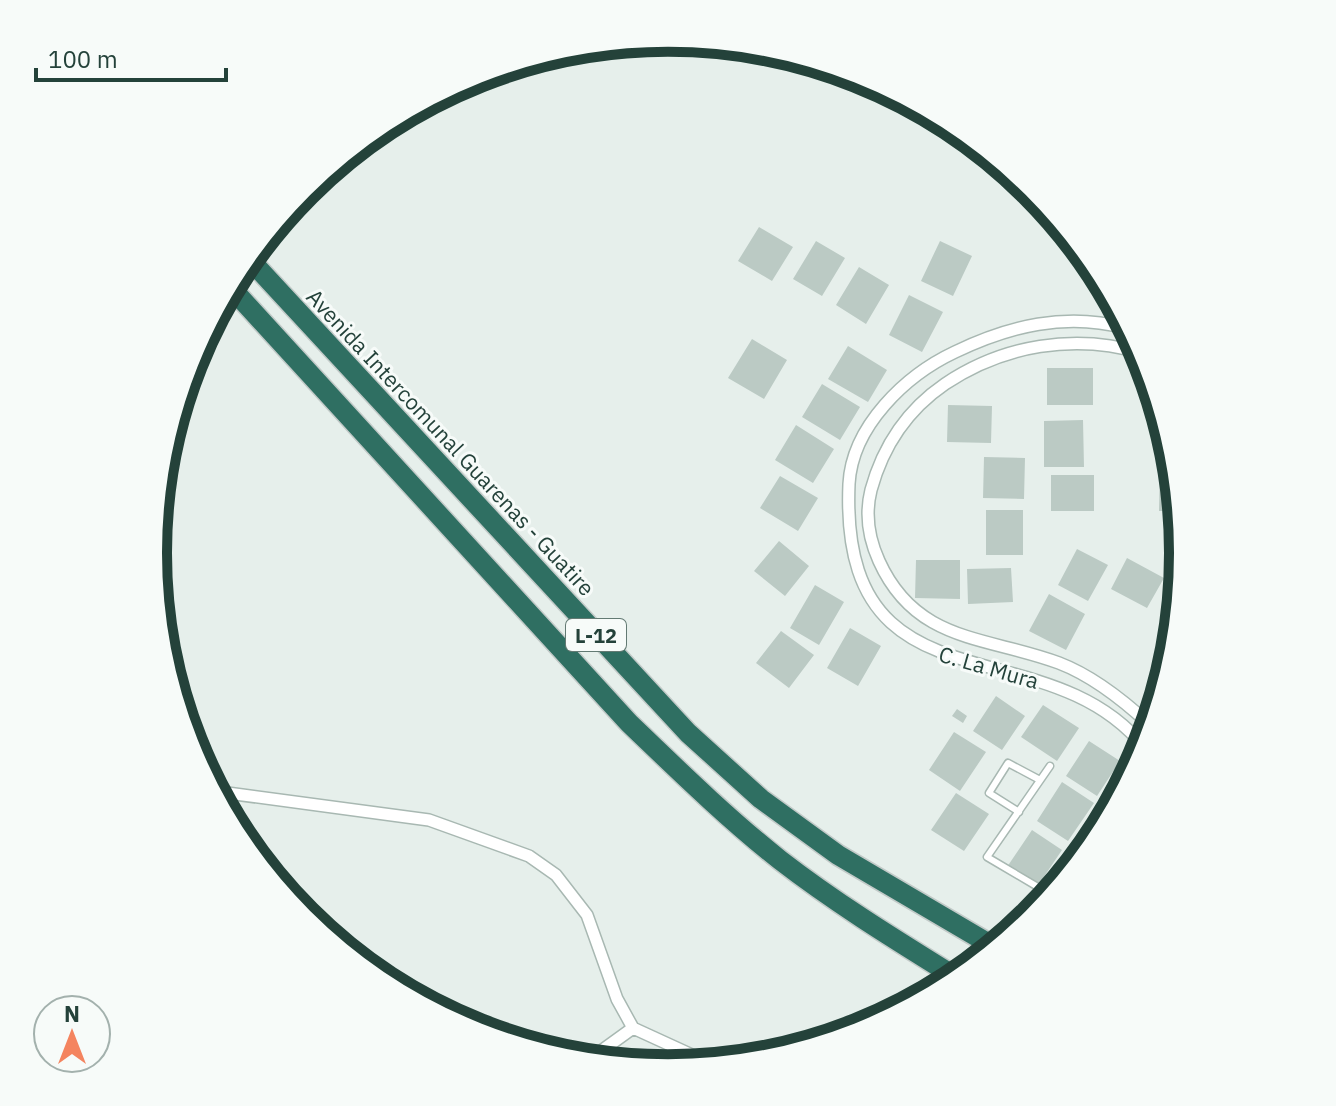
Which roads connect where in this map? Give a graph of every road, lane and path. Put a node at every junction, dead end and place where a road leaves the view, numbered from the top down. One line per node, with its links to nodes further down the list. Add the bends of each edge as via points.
1 (257, 267): 12 (highway, Avenida Intercomunal Guarenas - Guatire / L-12, via 688,733 761,799 838,855)
2 (238, 295): 13 (highway, L-12, via 629,723 780,860)
3 (1115, 327): 6 (street, C. La Mura, via 1057,321 1031,325 972,344 930,366 881,409 865,433 850,479 849,504 853,554 864,584 900,631 947,657 1014,673 1076,696 1105,711)
4 (1126, 350): 5 (street, via 1061,343 1024,349 964,371 915,409 883,452 869,499 869,528 887,579 924,619 949,632 1062,664)
5 (1141, 717)
6 (1134, 737)
7 (1050, 766): 8 (lane)
8 (1040, 780): 10 (lane); 10 (lane, via 1008,763 989,793)
9 (229, 793): 14 (street, via 402,814 529,856 556,875 587,915)
10 (1019, 812): 11 (lane, via 987,857)
11 (1040, 888)
12 (984, 941)
13 (945, 971)
14 (633, 1028): 15 (street); 16 (street)
15 (603, 1050)
16 (688, 1053)

